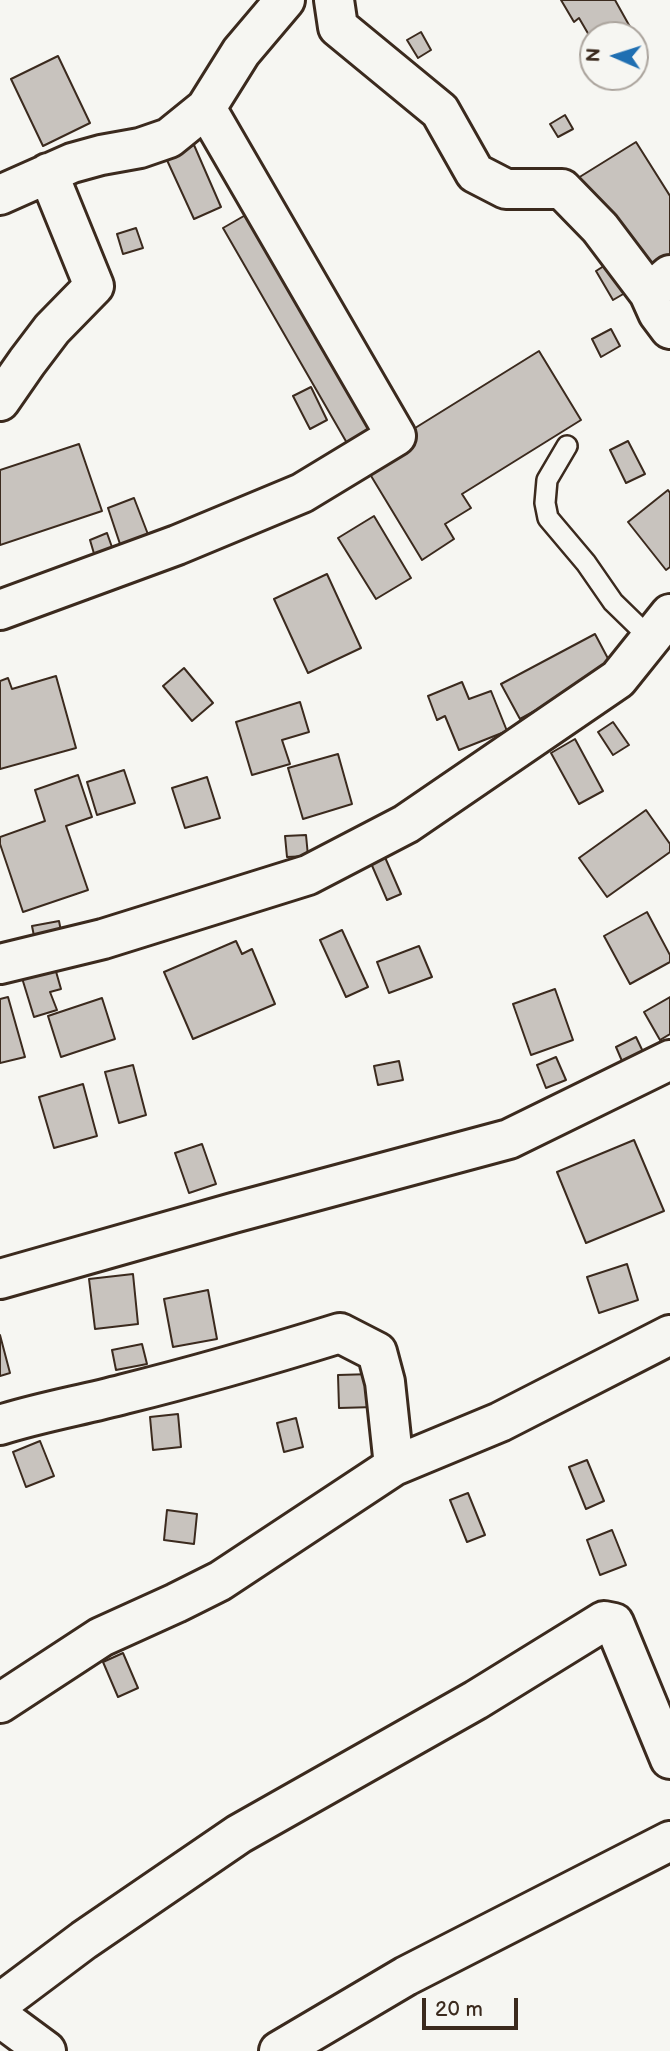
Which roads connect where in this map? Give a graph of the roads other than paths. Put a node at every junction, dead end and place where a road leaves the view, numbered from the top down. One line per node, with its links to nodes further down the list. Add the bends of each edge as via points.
1 (285, 0): 3 (street, via 241,52)
2 (334, 0): 6 (street, via 338,27 440,111 475,173 506,189 562,189)
3 (206, 108): 4 (street, via 169,138); 10 (street, via 396,436 302,492 177,545)
4 (48, 173): 5 (street); 8 (street, via 94,286 52,329)
5 (0, 195)
6 (659, 284): 7 (street, via 659,313)
7 (670, 328)
8 (0, 401)
9 (567, 446): 11 (lane, via 547,480 548,518 613,602)
10 (0, 610)
11 (660, 626): 12 (street, via 618,680 406,824 308,875 103,940)
12 (0, 964)
13 (670, 1060): 14 (street, via 509,1139)
14 (0, 1279)
15 (670, 1335): 17 (street, via 500,1422)
16 (0, 1425): 17 (street, via 340,1333 377,1352)
17 (394, 1466): 18 (street, via 220,1581 100,1637)
18 (0, 1703)
19 (670, 1759): 21 (street, via 614,1623 604,1621 476,1700 239,1834)
20 (670, 1841): 24 (street, via 406,1976)
21 (0, 2003)
22 (0, 2017): 23 (street)
23 (46, 2051)
24 (279, 2051)

